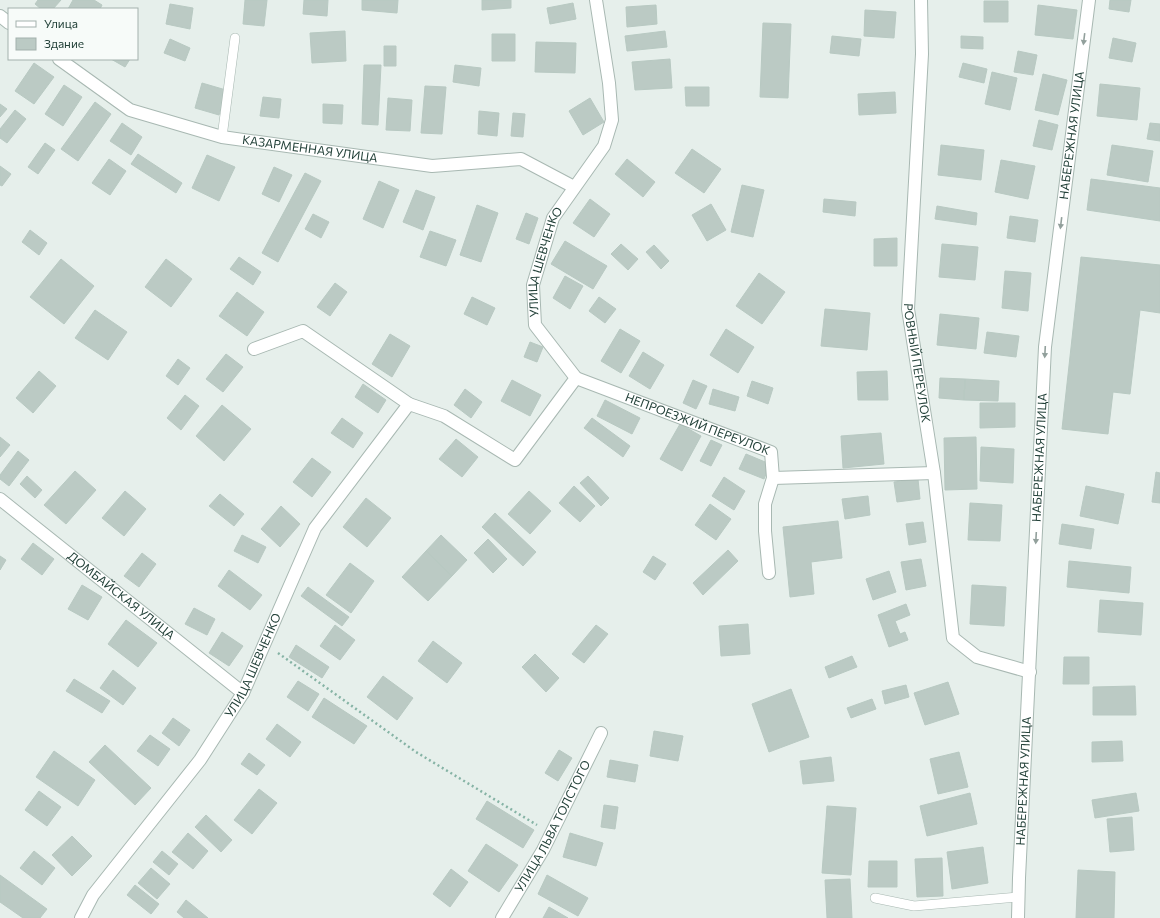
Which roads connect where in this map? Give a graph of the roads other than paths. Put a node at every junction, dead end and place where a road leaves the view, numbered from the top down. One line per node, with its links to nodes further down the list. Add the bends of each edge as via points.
1 (596, 0): 9 (street, УЛИЦА ШЕВЧЕНКО, via 612,120 604,146)
2 (921, 0): 13 (street, РОВНЫЙ ПЕРЕУЛОК, via 922,54 908,309)
3 (1089, 0): 17 (street, НАБЕРЕЖНАЯ УЛИЦА, one-way to 17, via 1046,347)
4 (0, 16): 5 (street)
5 (8, 22)
6 (235, 38): 8 (lane)
7 (60, 60): 8 (street, КАЗАРМЕННАЯ УЛИЦА, via 130,110)
8 (222, 137): 9 (street, КАЗАРМЕННАЯ УЛИЦА, via 432,166 521,159)
9 (574, 188): 11 (street, УЛИЦА ШЕВЧЕНКО, via 553,218 533,285 535,325)
10 (254, 349): 12 (street, via 303,331)
11 (576, 378): 12 (street, via 515,460 444,416); 14 (street, НЕПРОЕЗЖИЙ ПЕРЕУЛОК, via 771,452)
12 (409, 404): 18 (street, УЛИЦА ШЕВЧЕНКО, via 315,528)
13 (934, 473): 14 (street); 17 (street, РОВНЫЙ ПЕРЕУЛОК, via 952,638 977,657)
14 (773, 478): 16 (street, НЕПРОЕЗЖИЙ ПЕРЕУЛОК, via 765,504 764,531)
15 (0, 499): 18 (street, ДОМБАЙСКАЯ УЛИЦА)
16 (769, 573)
17 (1030, 672): 20 (street, НАБЕРЕЖНАЯ УЛИЦА)
18 (243, 692): 22 (street, УЛИЦА ШЕВЧЕНКО, via 200,760 93,895)
19 (601, 733): 23 (street, УЛИЦА ЛЬВА ТОЛСТОГО, via 552,834)
20 (1019, 897): 21 (lane, via 914,906); 24 (street, НАБЕРЕЖНАЯ УЛИЦА)
21 (875, 898)
22 (82, 918)
23 (502, 918)
24 (1018, 918)

